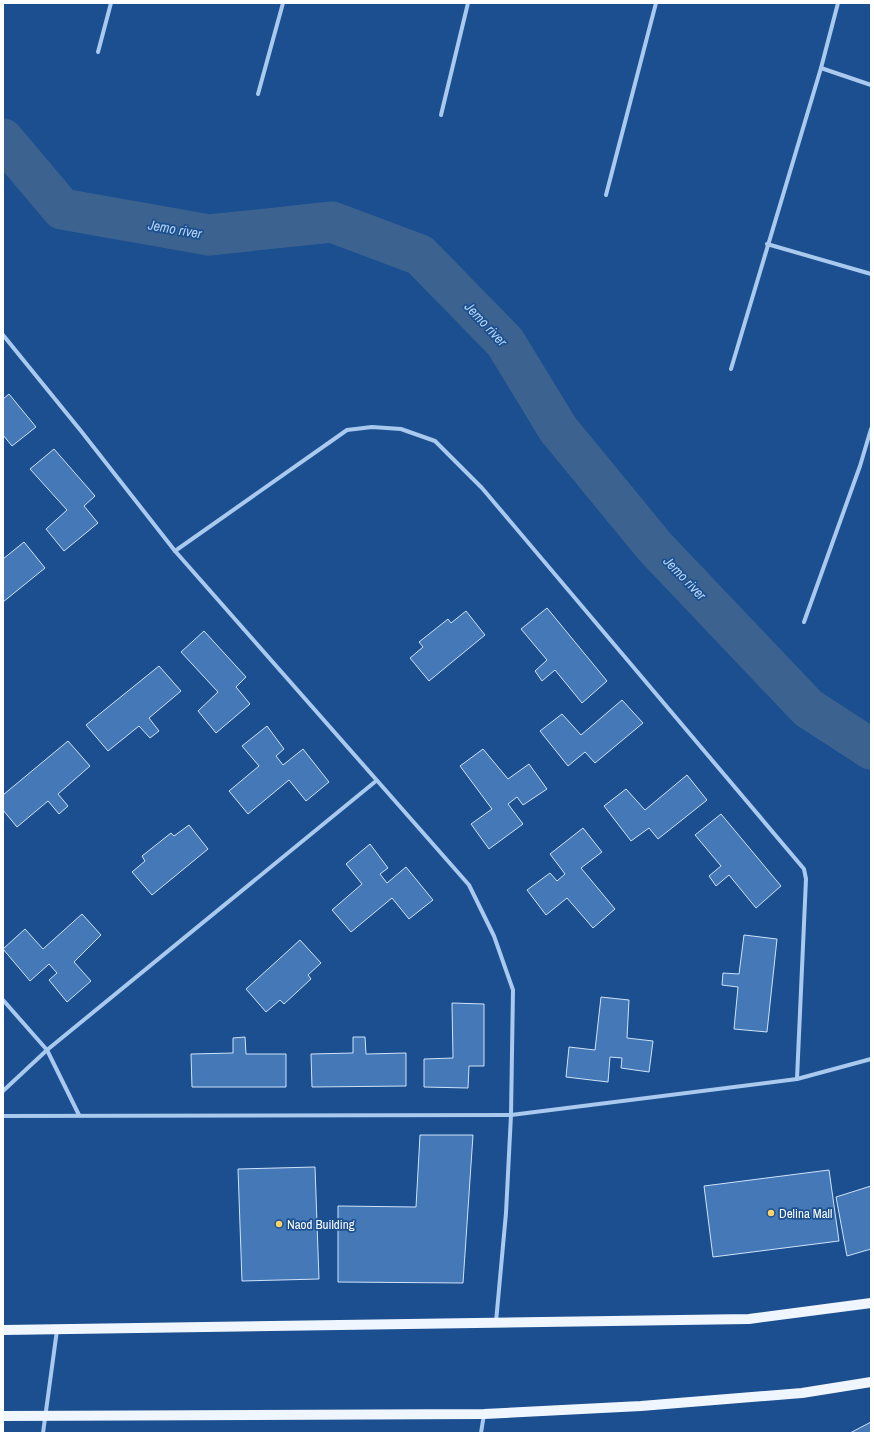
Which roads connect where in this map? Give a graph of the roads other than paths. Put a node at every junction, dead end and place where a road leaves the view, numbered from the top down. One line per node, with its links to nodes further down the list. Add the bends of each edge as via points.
1 (111, 3): 6 (street)
2 (283, 3): 9 (street)
3 (468, 3): 10 (street)
4 (656, 3): 11 (street)
5 (838, 3): 7 (street)
6 (98, 52)
7 (821, 68): 8 (street); 12 (street)
8 (871, 85)
9 (258, 94)
10 (441, 115)
11 (606, 195)
12 (767, 244): 13 (street); 15 (street)
13 (871, 274)
14 (3, 335): 17 (street)
15 (731, 370)
16 (871, 429): 18 (street)
17 (175, 551): 19 (street); 23 (street, via 347,430 372,426 401,429 435,442 482,488 804,869 806,879)
18 (804, 622)
19 (376, 781): 21 (street); 26 (street, via 469,885 494,936 513,990)
20 (3, 1000): 21 (street)
21 (47, 1050): 24 (street); 25 (street)
22 (871, 1059): 23 (street)
23 (797, 1079): 26 (street)
24 (3, 1091)
25 (79, 1115): 26 (street); 27 (street)
26 (511, 1115): 29 (street)
27 (3, 1116)
28 (871, 1303): 29 (main road, via 749,1318)
29 (496, 1323): 31 (main road)
30 (3, 1330): 31 (main road)
31 (57, 1330): 35 (street)
32 (871, 1382): 33 (main road, via 802,1393 641,1406)
33 (484, 1414): 35 (main road); 37 (street)
34 (3, 1416): 35 (main road)
35 (45, 1416): 36 (street)
36 (43, 1433)
37 (481, 1433)

